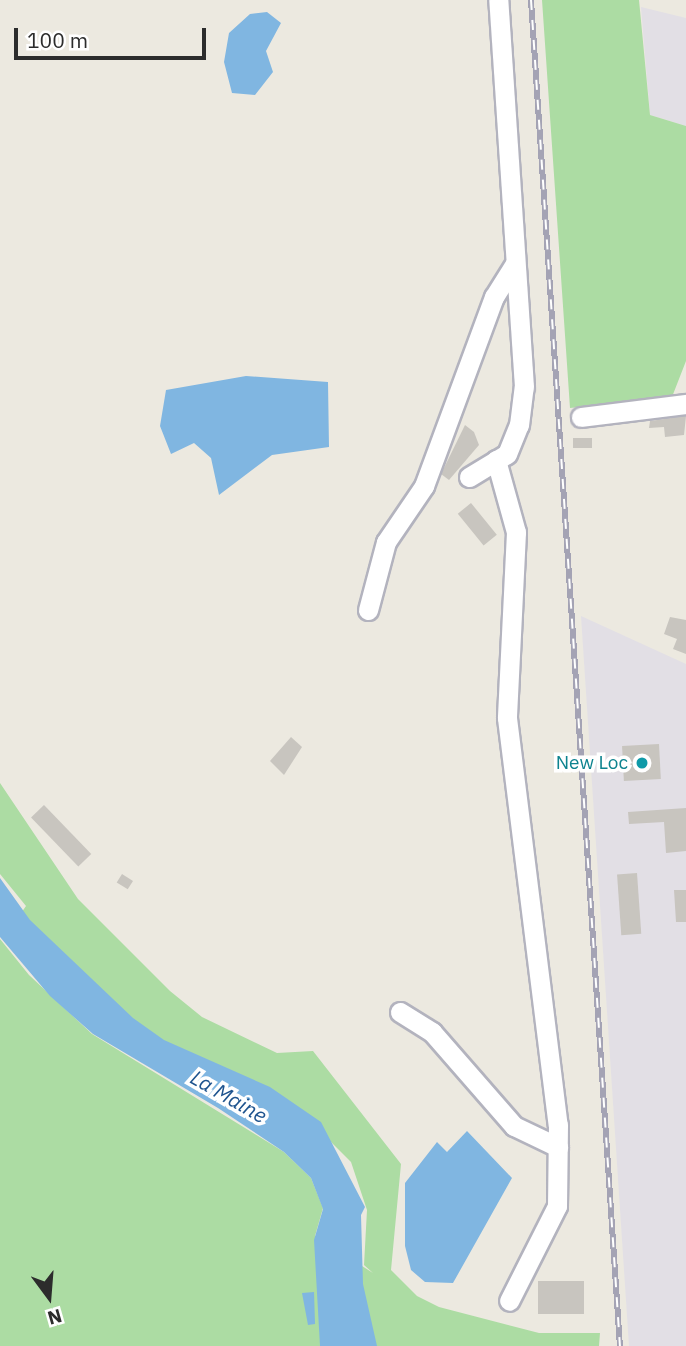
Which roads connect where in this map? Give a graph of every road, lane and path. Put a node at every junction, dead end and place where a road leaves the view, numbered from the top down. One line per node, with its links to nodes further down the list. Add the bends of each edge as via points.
1 (498, 0): 2 (street)
2 (515, 264): 5 (street, via 524,387 515,434 507,454); 7 (street, via 494,297 424,486 386,542)
3 (686, 404): 4 (street)
4 (581, 417)
5 (496, 460): 6 (street); 9 (street, via 516,532 508,718 537,934)
6 (469, 477)
7 (368, 610)
8 (400, 1012): 9 (street, via 432,1032 514,1126)
9 (558, 1147): 10 (street, via 557,1206)
10 (509, 1301)

